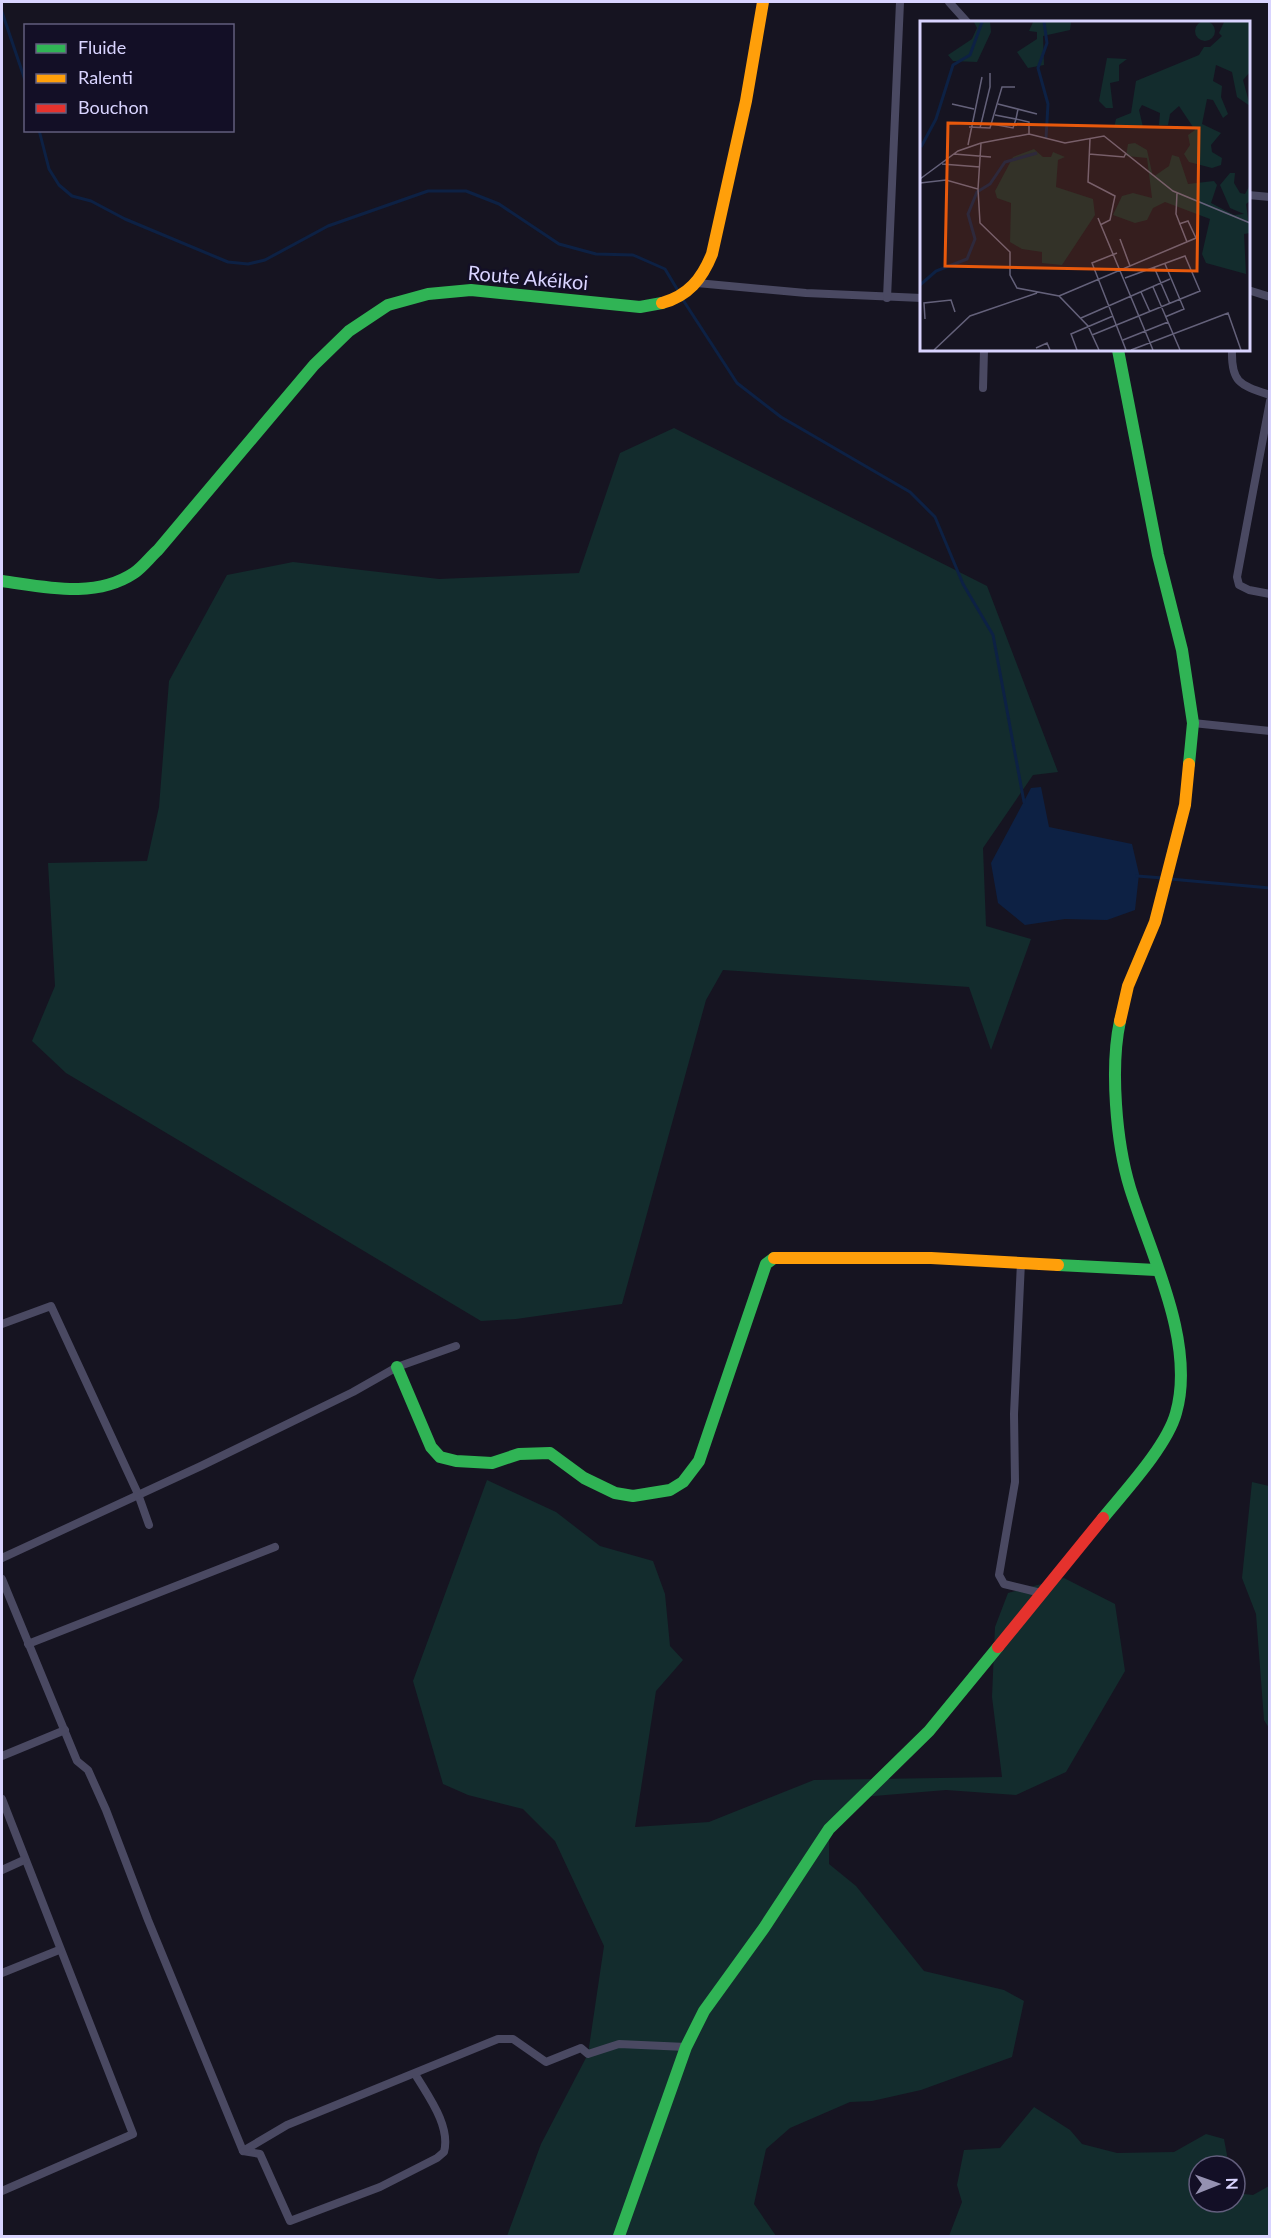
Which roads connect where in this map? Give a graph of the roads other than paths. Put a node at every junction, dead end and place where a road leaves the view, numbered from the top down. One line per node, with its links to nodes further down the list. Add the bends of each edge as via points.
1 (763, 2): 7 (street, via 744,112 712,247)
2 (900, 2): 10 (street)
3 (949, 2): 4 (street)
4 (966, 21)
5 (1250, 195): 6 (street)
6 (1269, 197)
7 (697, 283): 10 (street); 18 (street, Route Akéikoi, via 680,297 640,307 471,290 428,294 388,305 349,331 314,365 158,550 135,572 113,584 88,589)
8 (1250, 291): 9 (street)
9 (1269, 297)
10 (887, 298): 11 (street)
11 (920, 298)
12 (984, 351): 15 (street)
13 (1118, 351): 20 (street, via 1158,555 1182,650)
14 (1232, 351): 16 (street, via 1236,379 1244,387)
15 (983, 388)
16 (1269, 395)
17 (1269, 401): 19 (street, via 1236,577 1239,585)
18 (2, 581)
19 (1269, 594)
20 (1193, 723): 21 (street); 23 (street, via 1185,805 1155,922 1128,986 1115,1044 1117,1114 1129,1185)
21 (1269, 731)
22 (1021, 1262): 23 (street); 26 (street, via 822,1257 768,1260 699,1461 684,1482 653,1494 615,1493 584,1478 550,1453 519,1454 492,1463 444,1459 431,1447); 32 (street, via 1015,1482 999,1575 1004,1584)
23 (1156, 1270): 32 (street, via 1174,1321 1180,1359 1176,1415 1155,1452)
24 (2, 1323): 27 (street, via 51,1306)
25 (456, 1346): 26 (street)
26 (397, 1367): 27 (street, via 353,1392)
27 (138, 1494): 28 (street); 30 (street)
28 (149, 1525)
29 (275, 1547): 33 (street)
30 (2, 1558)
31 (2, 1579): 33 (street)
32 (1041, 1593): 41 (street, via 929,1731 829,1829 704,2011)
33 (28, 1644): 34 (street)
34 (65, 1730): 35 (street); 43 (street, via 77,1761 88,1770 106,1810)
35 (2, 1756)
36 (2, 1799): 37 (street)
37 (24, 1860): 38 (street); 39 (street)
38 (2, 1870)
39 (59, 1950): 40 (street); 44 (street, via 133,2134)
40 (2, 1973)
41 (686, 2047): 42 (street, via 619,2044 588,2054 581,2048 546,2061 507,2038); 45 (street)
42 (415, 2074): 43 (street, via 287,2125); 43 (street, via 445,2134 444,2152 380,2187 290,2221 260,2154)
43 (243, 2151)
44 (2, 2191)
45 (619, 2236)

